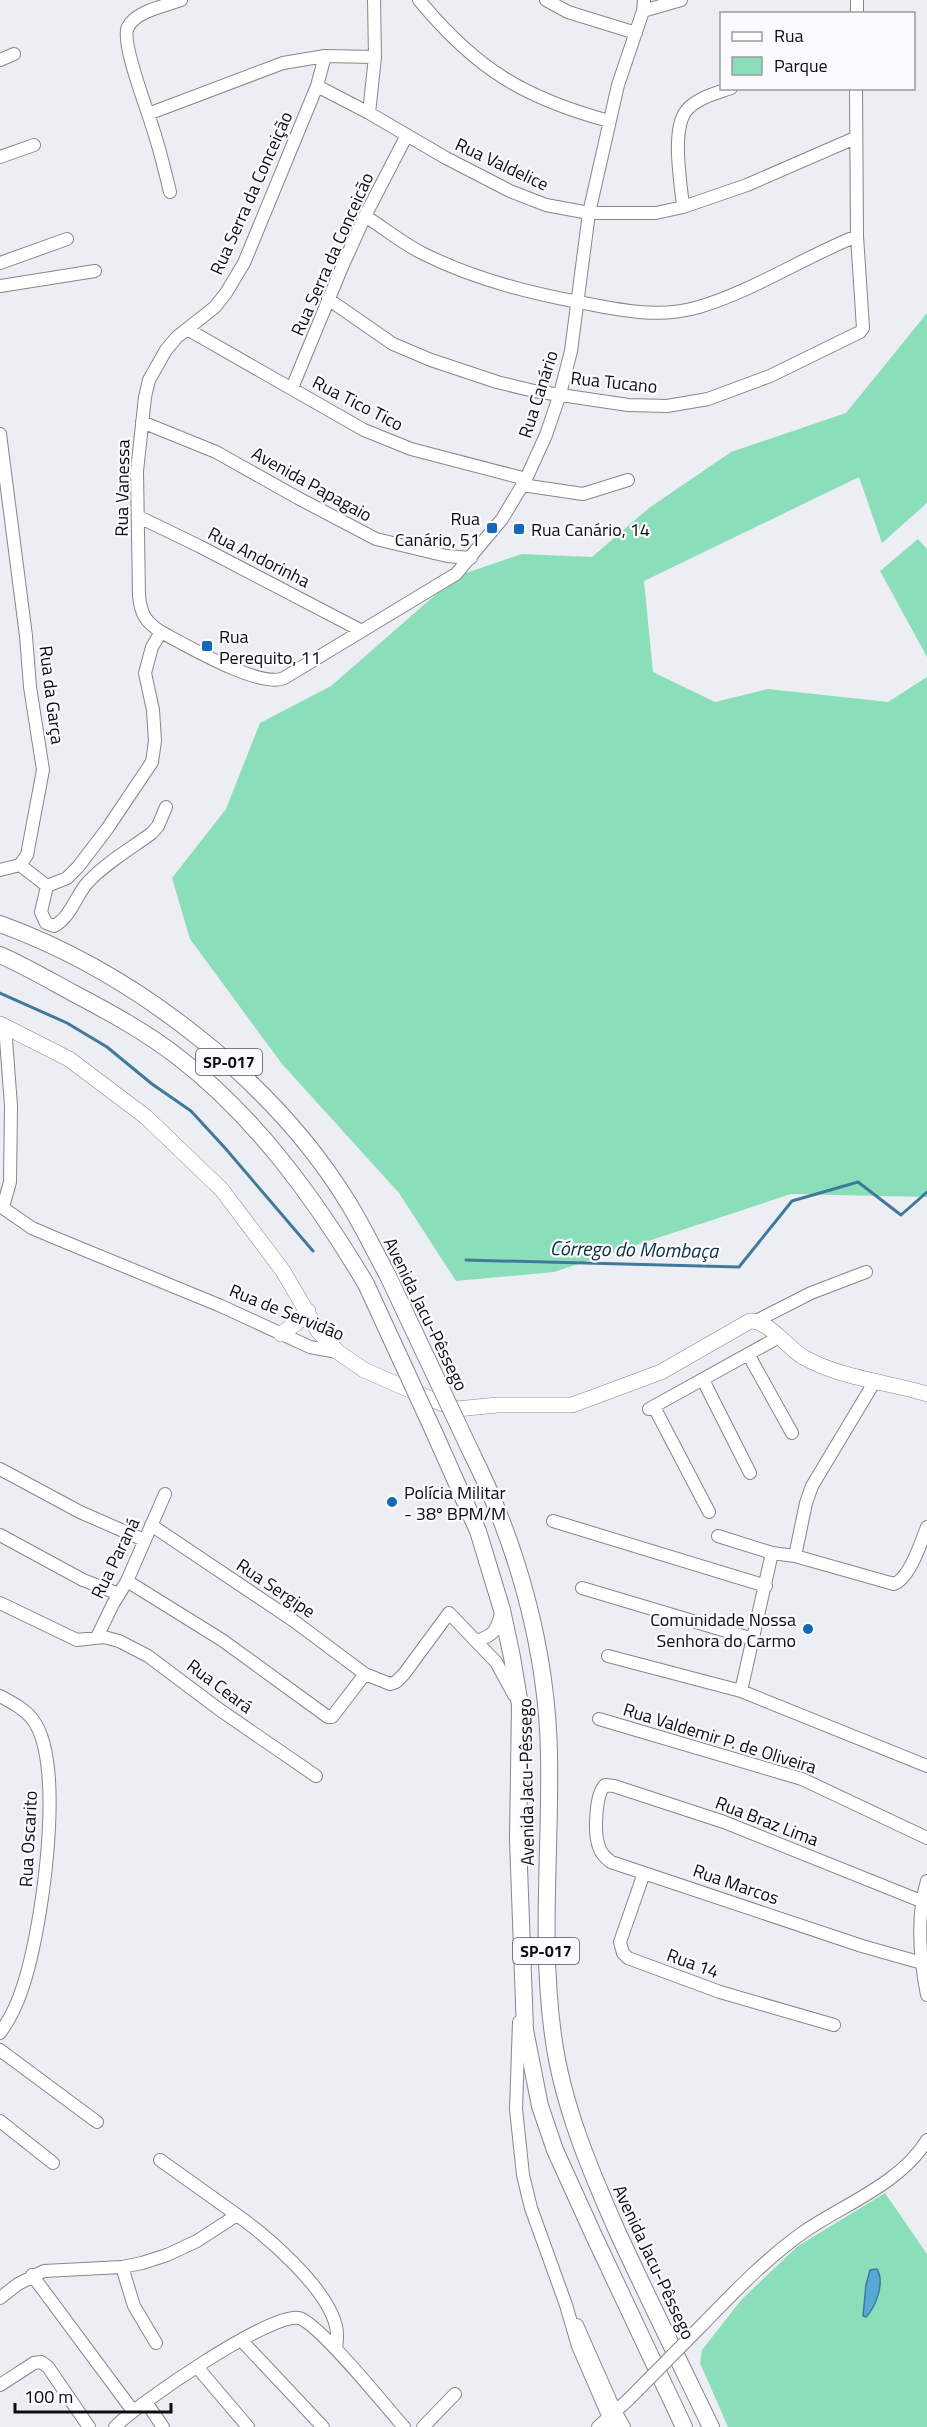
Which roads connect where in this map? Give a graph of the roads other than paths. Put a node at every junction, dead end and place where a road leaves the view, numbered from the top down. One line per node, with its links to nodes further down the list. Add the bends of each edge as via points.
1 (181, 0): 16 (street, via 138,17 125,33)
2 (374, 0): 10 (street)
3 (419, 0): 17 (street, via 443,29 490,70 555,105)
4 (546, 0): 7 (street, via 568,12)
5 (681, 0): 6 (street)
6 (643, 6): 7 (street, Rua Canário)
7 (636, 33): 17 (street, Rua Canário)
8 (14, 54): 11 (street)
9 (325, 56): 10 (street); 12 (street, Rua Serra da Conceição); 16 (street, via 283,63)
10 (375, 57): 15 (street)
11 (0, 60)
12 (317, 86): 15 (street, Rua Valdelice); 33 (street, Rua Serra da Conceição, via 244,262 215,307)
13 (726, 90): 23 (street, via 696,103 681,120 678,139)
14 (856, 90): 19 (street)
15 (369, 112): 18 (street, Rua Valdelice)
16 (148, 114): 22 (street)
17 (609, 121): 24 (street, Rua Canário)
18 (407, 135): 24 (street, Rua Valdelice, via 510,191 546,205); 25 (street, Rua Serra da Conceicão)
19 (855, 138): 23 (street, Rua Valdelice, via 747,185); 26 (street)
20 (34, 145): 21 (street)
21 (0, 157)
22 (170, 192)
23 (683, 207): 24 (street, Rua Valdelice, via 656,213)
24 (589, 213): 32 (street, Rua Canário)
25 (365, 216): 31 (street, Rua Serra da Conceicão); 32 (street, via 421,253 486,280)
26 (857, 236): 32 (street, via 699,307 633,313); 35 (street, Rua Tucano, via 864,325 860,332 770,376 708,399 667,406 628,405)
27 (67, 239): 28 (street)
28 (0, 263)
29 (95, 271): 30 (street)
30 (0, 286)
31 (328, 299): 34 (street, Rua Serra da Conceicão); 35 (street, Rua Tucano, via 393,344 497,382)
32 (579, 302): 35 (street, Rua Canário)
33 (187, 329): 34 (street, Rua Tico Tico); 36 (street, Rua Vanessa, via 166,350 149,380)
34 (292, 388): 39 (street, Rua Tico Tico, via 332,414 389,442)
35 (561, 394): 39 (street, Rua Canário)
36 (142, 422): 40 (street, Rua Vanessa, via 137,471); 41 (street, Avenida Papagaio, via 216,452 376,539)
37 (0, 434): 45 (street, Rua da Garça, via 43,770 31,845)
38 (628, 480): 39 (street, Rua Tico Tico, via 583,494)
39 (524, 482): 41 (street, Rua Canário, via 502,519)
40 (139, 518): 42 (street, Rua Andorinha); 43 (street, Rua Vanessa, via 142,615)
41 (471, 558): 42 (street, Rua Canário, via 456,574)
42 (362, 631): 43 (street, Rua Canário, via 278,681 251,676)
43 (161, 632): 47 (street, via 145,673 153,710 152,762 78,867 67,878)
44 (166, 807): 47 (street, via 152,833 97,873 63,920 54,926 46,923 41,912)
45 (20, 866): 46 (street); 47 (street)
46 (0, 870)
47 (47, 886)
48 (0, 924): 133 (highway, Avenida Jacu-Pêssego / SP-017, bridge, via 75,957 180,1024 234,1066 279,1111 348,1203 388,1276 486,1483 512,1552 538,1646 545,1691 549,1754 546,1962 553,2036 566,2094 597,2186)
49 (0, 956): 80 (highway, Avenida Jacu-Pêssego / SP-017, bridge, via 116,1016 178,1057 232,1106 295,1175 366,1284 478,1531)
50 (3, 1025): 51 (street, via 11,1106 10,1182); 53 (main road, via 69,1059 146,1117 222,1190)
51 (1, 1207): 55 (street, Rua de Servidão, via 32,1228)
52 (866, 1272): 54 (street, via 811,1293)
53 (308, 1311): 55 (main road); 57 (main road, via 318,1331)
54 (756, 1321): 56 (main road); 57 (main road, Rua de Servidão, via 661,1372 572,1405 457,1409 364,1370)
55 (281, 1334): 57 (street, Rua de Servidão, via 310,1347)
56 (779, 1337): 58 (street); 60 (main road, via 825,1368)
57 (338, 1352)
58 (748, 1354): 59 (street); 62 (street)
59 (703, 1380): 64 (street); 66 (street, via 652,1408)
60 (875, 1380): 61 (main road); 74 (street, via 812,1486)
61 (927, 1394)
62 (792, 1433)
63 (0, 1469): 72 (street, via 80,1512)
64 (750, 1473)
65 (165, 1494): 68 (street, Rua Paraná)
66 (709, 1512)
67 (553, 1521): 76 (street)
68 (151, 1525): 72 (street, Rua Paraná); 85 (street, Rua Sergipe, via 303,1627)
69 (927, 1527): 74 (street, via 914,1559 902,1579 894,1584)
70 (0, 1535): 78 (street, via 83,1580)
71 (718, 1536): 73 (street)
72 (144, 1540): 75 (street, Rua Paraná)
73 (772, 1553): 74 (street); 76 (street)
74 (795, 1556)
75 (127, 1581): 78 (street, Rua Paraná); 85 (street, via 222,1640 326,1716 332,1717)
76 (765, 1586): 82 (street)
77 (582, 1588): 82 (street)
78 (119, 1594): 81 (street, Rua Paraná)
79 (0, 1603): 81 (street, Rua Ceará, via 77,1640)
80 (502, 1610): 83 (street, via 496,1631); 88 (highway, Avenida Jacu-Pêssego / SP-017)
81 (97, 1637): 91 (street, Rua Ceará, via 118,1641 154,1660)
82 (753, 1639): 86 (street)
83 (477, 1641): 85 (street, Rua Sergipe, via 449,1613 396,1682 390,1684); 88 (street, via 496,1662)
84 (608, 1656): 86 (street)
85 (365, 1674)
86 (741, 1691): 90 (street)
87 (0, 1696): 100 (street, Rua Oscarito, via 34,1720 45,1753 49,1786 46,1878 23,1987)
88 (520, 1705): 98 (highway, Avenida Jacu-Pêssego / SP-017)
89 (598, 1719): 93 (street, Rua Valdemir P. de Oliveira, via 802,1779)
90 (927, 1766)
91 (316, 1776)
92 (600, 1792): 94 (street, Rua Marcos, via 599,1848 611,1862); 96 (street, Rua Braz Lima, via 605,1785 614,1786 724,1822)
93 (927, 1838)
94 (644, 1873): 97 (street, Rua Marcos); 101 (street, Rua 14, via 620,1942 628,1958 720,1992)
95 (927, 1881): 96 (street)
96 (921, 1901): 97 (street)
97 (922, 1963): 99 (street)
98 (522, 1978): 113 (street, via 517,2054 518,2141 531,2208); 132 (highway, Avenida Jacu-Pêssego / SP-017, via 531,2067 555,2150)
99 (927, 1995)
100 (5, 2015): 102 (street, Rua Oscarito)
101 (834, 2025)
102 (0, 2033)
103 (0, 2050): 105 (street)
104 (0, 2121): 108 (street)
105 (97, 2122)
106 (927, 2140): 123 (street, bridge, via 902,2168 770,2257 628,2399)
107 (160, 2160): 109 (street)
108 (53, 2163)
109 (237, 2214): 110 (street, via 197,2241 167,2255); 116 (street, via 314,2286 336,2324)
110 (122, 2266): 111 (street); 115 (street, via 134,2306)
111 (32, 2275): 112 (street); 122 (street)
112 (0, 2298)
113 (566, 2305): 121 (street, via 578,2346); 123 (street, via 580,2328)
114 (242, 2340): 116 (street, via 287,2318 299,2318); 117 (street); 128 (street)
115 (156, 2343)
116 (336, 2349): 129 (street)
117 (197, 2367): 120 (street); 127 (street)
118 (0, 2385): 124 (street, via 41,2362)
119 (455, 2394): 130 (street)
120 (146, 2402): 122 (street); 126 (street)
121 (602, 2402): 123 (street); 131 (street)
122 (133, 2411): 125 (street)
123 (616, 2421): 131 (street)
124 (89, 2427)
125 (115, 2427)
126 (163, 2427)
127 (248, 2427)
128 (323, 2427)
129 (404, 2427)
130 (423, 2427)
131 (596, 2427)
132 (684, 2427)
133 (711, 2427)

